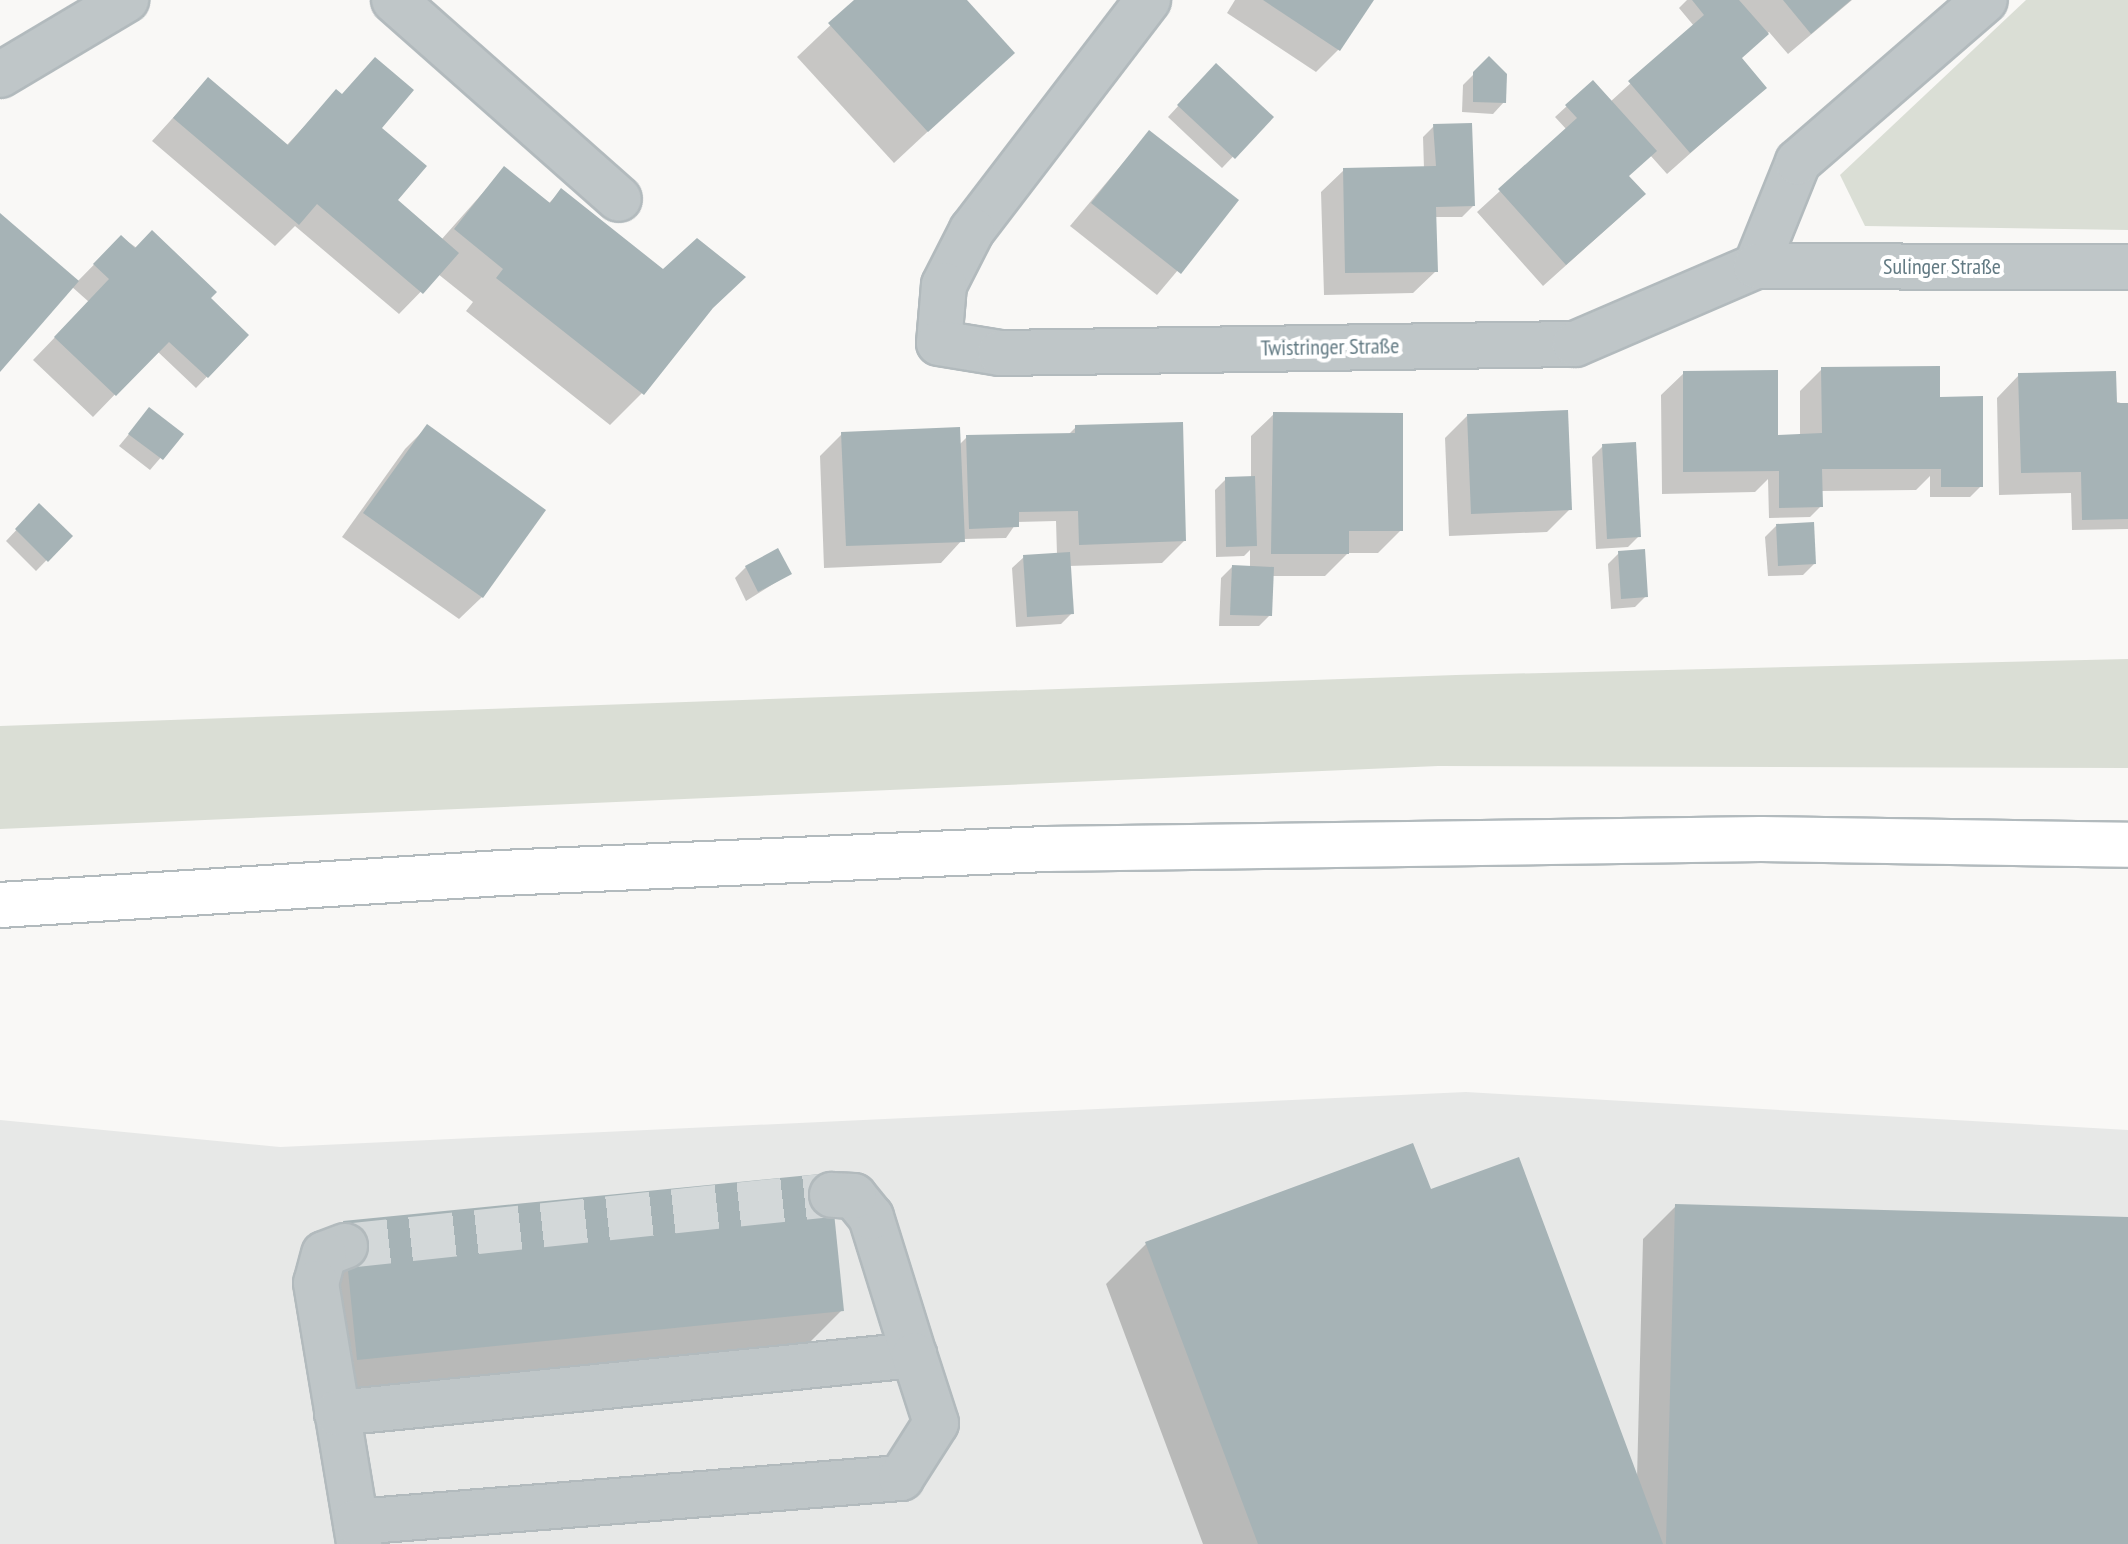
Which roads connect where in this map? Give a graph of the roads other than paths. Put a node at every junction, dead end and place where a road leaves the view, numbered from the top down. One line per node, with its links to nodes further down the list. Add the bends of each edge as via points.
1 (126, 0): 5 (street)
2 (394, 0): 6 (street)
3 (1148, 0): 7 (street, Twistringer Straße, via 972,230 944,285 939,343 1000,353 1575,344)
4 (1985, 0): 7 (street, via 1798,162)
5 (0, 75)
6 (619, 199)
7 (1756, 266): 8 (street, Sulinger Straße)
8 (2128, 267)
9 (2128, 845): 10 (main road, via 1745,839 1031,849 501,873)
10 (0, 905)
11 (832, 1195): 13 (street, via 854,1196 871,1217)
12 (345, 1246): 14 (street, via 324,1254 316,1283)
13 (914, 1355): 14 (street); 15 (street, via 936,1423 901,1478)
14 (337, 1413): 15 (street)
15 (358, 1533)

